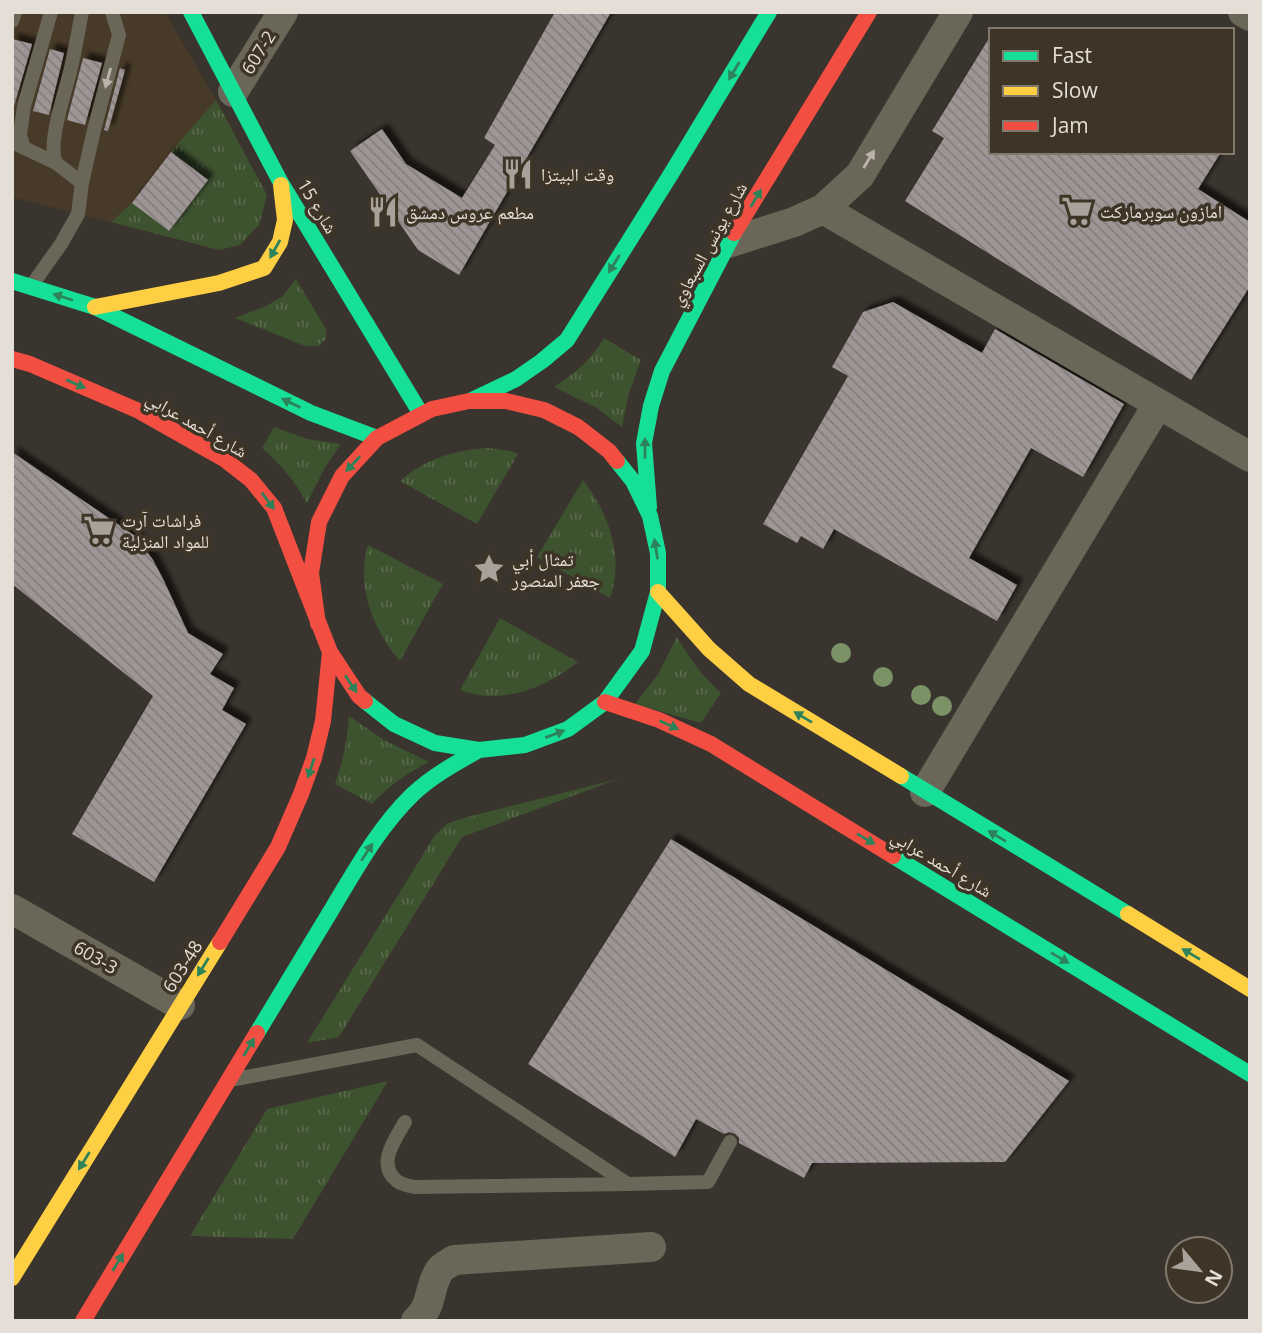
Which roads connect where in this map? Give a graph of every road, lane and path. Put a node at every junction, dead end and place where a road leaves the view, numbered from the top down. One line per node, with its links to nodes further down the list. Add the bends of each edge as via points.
1 (15, 12): 12 (lane)
2 (51, 12): 14 (lane, via 24,106)
3 (82, 12): 15 (lane, via 59,116 53,155)
4 (112, 12): 16 (lane, one-way to 16, via 119,35)
5 (191, 12): 13 (main road, شارع 15)
6 (283, 12): 13 (street, 607-2)
7 (769, 12): 24 (main road, one-way to 24, via 566,340 516,379)
8 (869, 12): 19 (main road, شارع يونس السبعاوي, one-way to 8)
9 (958, 12): 18 (street, one-way to 9, via 860,175)
10 (1243, 12): 11 (street)
11 (1250, 16)
12 (12, 21)
13 (233, 92): 17 (main road, شارع 15)
14 (18, 145): 15 (lane)
15 (56, 163): 16 (lane)
16 (82, 183): 21 (lane, via 78,214)
17 (281, 183): 22 (main road, one-way to 22, via 285,220 280,243 264,268 219,283); 26 (main road, شارع 15)
18 (823, 209): 19 (street); 25 (street)
19 (728, 243): 29 (main road, شارع يونس السبعاوي, one-way to 19, via 644,443 651,406 662,371)
20 (12, 281): 21 (main road)
21 (31, 287): 22 (main road, one-way to 21)
22 (95, 307): 27 (main road, one-way to 22, via 311,413)
23 (12, 359): 31 (main road, شارع أحمد عرابي, one-way to 31, via 139,411 224,459 251,480 274,508)
24 (469, 401): 26 (main road); 29 (main road, via 506,401 544,410 578,426 609,451 633,481)
25 (1157, 404): 28 (street); 35 (street)
26 (421, 414): 27 (main road)
27 (377, 438): 31 (main road, one-way to 31, via 342,476 319,522 311,573)
28 (1250, 457)
29 (650, 516): 30 (main road, one-way to 29, via 658,554)
30 (658, 592): 33 (main road, via 642,651); 35 (main road, one-way to 30, via 749,684 709,649)
31 (318, 624): 32 (main road)
32 (330, 652): 34 (main road, one-way to 34, via 359,696 394,724 435,743); 38 (main road, 603-48, one-way to 38, via 316,753 300,801 278,846)
33 (605, 702): 34 (main road, one-way to 33, via 525,745 568,729); 39 (main road, شارع أحمد عرابي, one-way to 39, via 711,744)
34 (479, 750): 40 (main road, one-way to 34, via 379,833 424,785)
35 (925, 792): 37 (main road, one-way to 35)
36 (12, 909): 38 (street, 603-3)
37 (1249, 987)
38 (180, 1005): 45 (main road, 603-48, one-way to 45)
39 (1250, 1074)
40 (228, 1081): 43 (lane, via 417,1045); 46 (main road, one-way to 40)
41 (405, 1122): 43 (lane, via 387,1158 398,1182 414,1187)
42 (730, 1142): 43 (lane, via 708,1182)
43 (628, 1184)
44 (651, 1247): 47 (street, via 454,1259 440,1270 430,1300)
45 (12, 1278)
46 (91, 1318)
47 (416, 1321)

